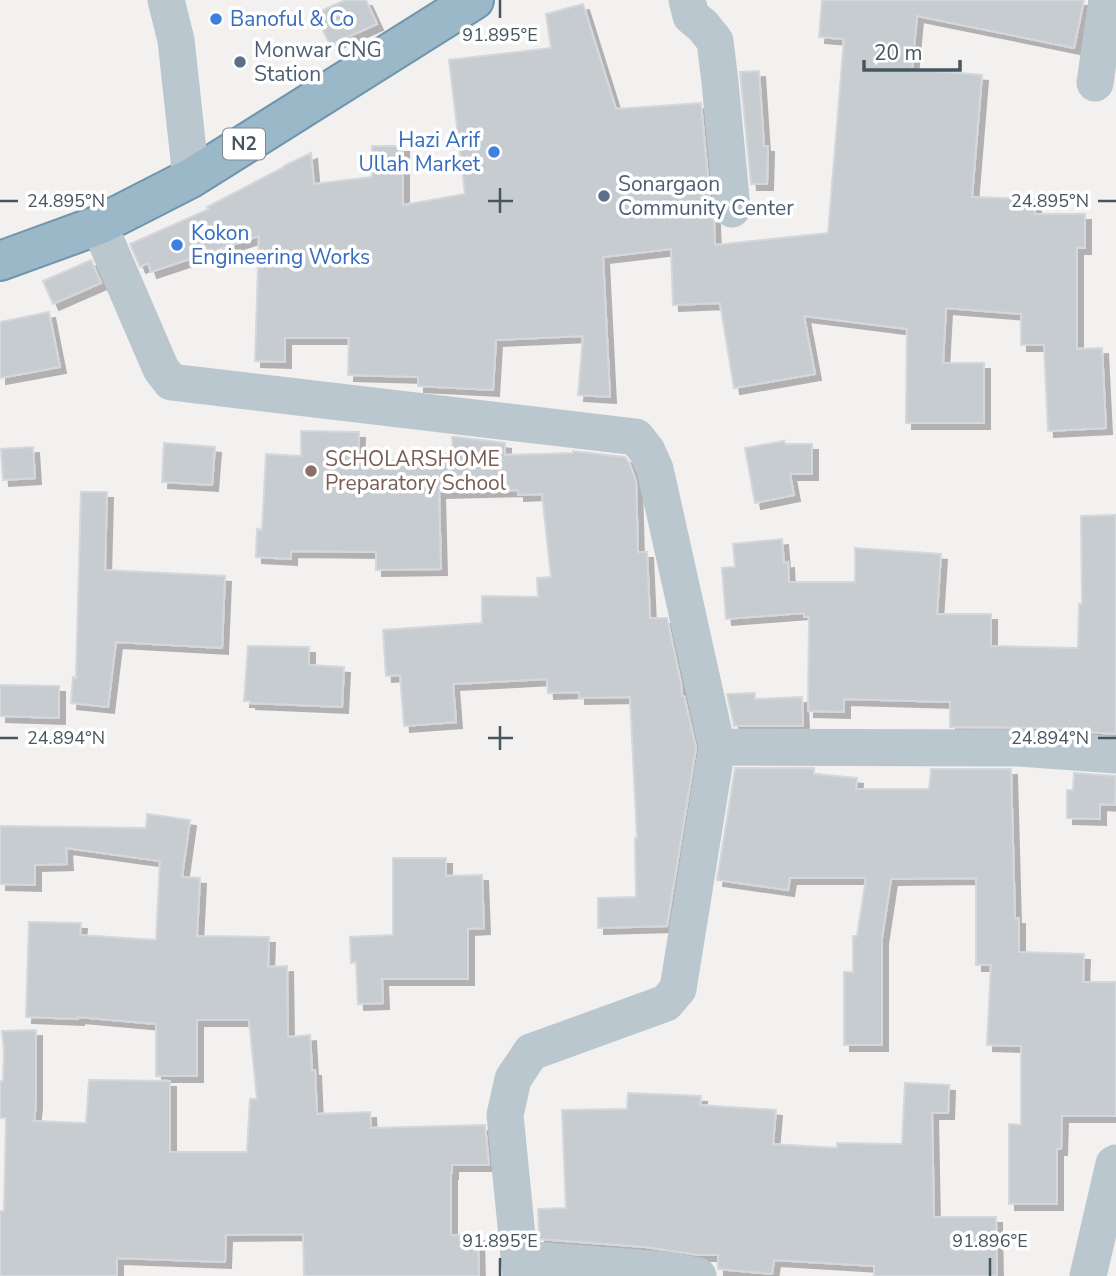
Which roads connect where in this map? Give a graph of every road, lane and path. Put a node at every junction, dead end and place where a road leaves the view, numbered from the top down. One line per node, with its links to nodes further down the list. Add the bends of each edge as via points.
1 (166, 0): 6 (street, via 176,40)
2 (474, 0): 6 (highway, N2)
3 (687, 0): 7 (street, via 691,16 715,41)
4 (1107, 0): 5 (street)
5 (1095, 83)
6 (191, 178): 8 (highway, N2)
7 (732, 209)
8 (99, 225): 9 (highway, N2); 10 (street, via 161,369 171,382 636,437 655,469)
9 (0, 261)
10 (717, 747): 11 (street, via 1019,748); 13 (street, via 678,989 666,1003 531,1052 513,1079 505,1115)
11 (1116, 755)
12 (1116, 1163): 15 (street)
13 (520, 1268): 14 (street, via 665,1270)
14 (698, 1276)
15 (1088, 1276)

